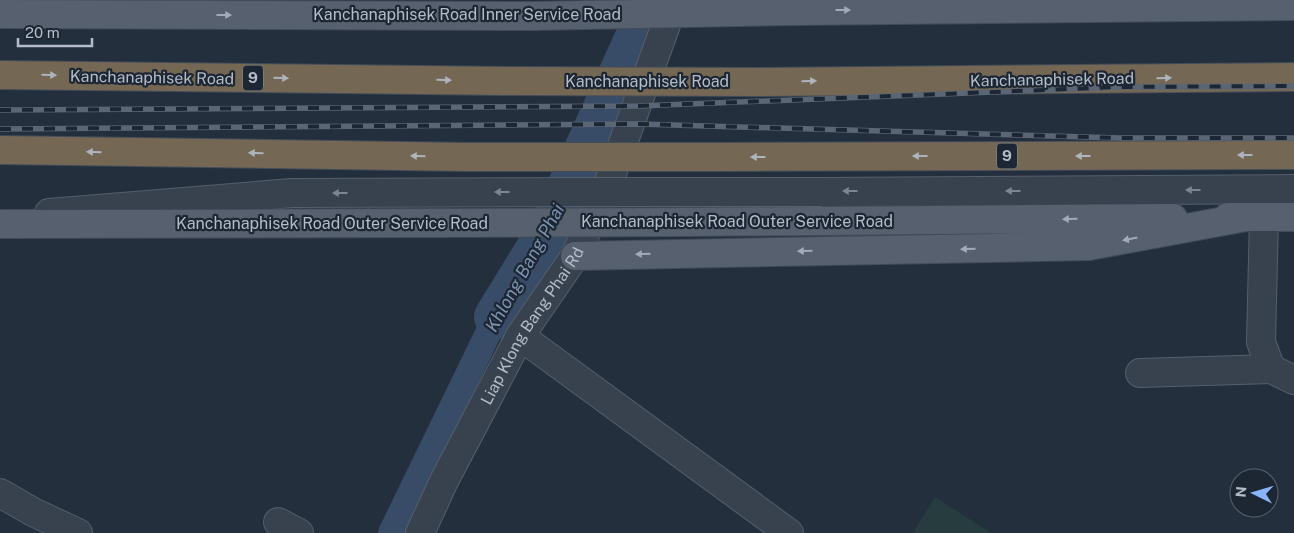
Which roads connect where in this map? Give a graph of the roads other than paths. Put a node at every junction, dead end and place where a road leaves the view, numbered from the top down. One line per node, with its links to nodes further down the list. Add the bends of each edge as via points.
1 (674, 0): 14 (street, Liap Klong Bang Phai Rd, via 607,187)
2 (1294, 6): 3 (main road, Kanchanaphisek Road Inner Service Road, one-way to 2, bridge, via 535,16 794,10)
3 (188, 7): 4 (main road, Kanchanaphisek Road Inner Service Road)
4 (0, 14)
5 (0, 75): 6 (highway, Kanchanaphisek Road / 9, one-way to 6, bridge, via 760,82)
6 (1294, 77)
7 (0, 150): 8 (highway, 9, one-way to 7, bridge, via 467,157)
8 (1294, 155)
9 (1294, 190): 10 (street, one-way to 10, bridge, via 302,193)
10 (0, 217)
11 (1255, 217): 12 (main road, Kanchanaphisek Road Outer Service Road); 13 (main road, Kanchanaphisek Road Outer Service Road, one-way to 13, bridge); 14 (main road, one-way to 14, via 1089,246); 17 (street, via 1261,342)
12 (1294, 217)
13 (0, 224)
14 (575, 256): 15 (street, Liap Klong Bang Phai Rd)
15 (520, 336): 20 (street, Liap Klong Bang Phai Rd); 21 (street)
16 (1140, 373): 17 (street)
17 (1282, 375)
18 (0, 493): 19 (street)
19 (78, 533)
20 (420, 533)
21 (790, 533)

